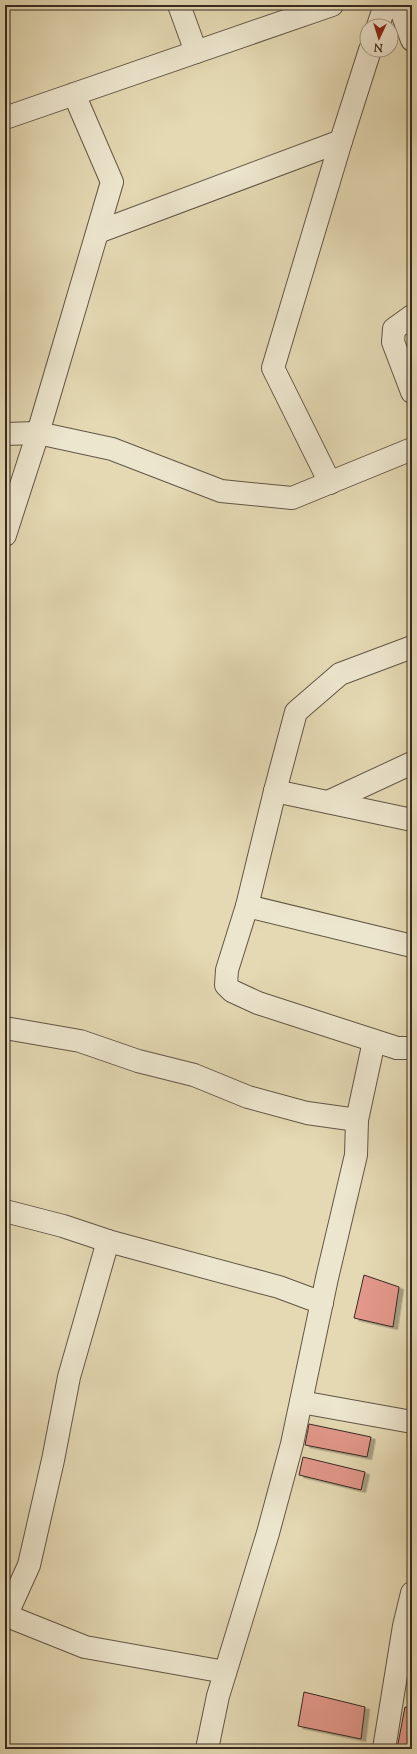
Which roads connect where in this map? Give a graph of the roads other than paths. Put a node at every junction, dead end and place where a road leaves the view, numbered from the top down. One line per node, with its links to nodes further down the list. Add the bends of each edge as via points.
1 (179, 5): 7 (street)
2 (332, 5): 7 (street)
3 (385, 5): 5 (street)
4 (399, 5): 6 (street)
5 (381, 18)
6 (412, 40)
7 (196, 52): 9 (street)
8 (367, 58): 11 (street)
9 (74, 94): 10 (street); 12 (street, via 112,182)
10 (5, 118)
11 (341, 141): 12 (street); 18 (street, via 273,368)
12 (98, 232): 15 (street)
13 (412, 316): 14 (street, via 394,329 393,342)
14 (412, 392)
15 (38, 433): 16 (street); 18 (street, via 112,449 221,491 292,498); 19 (street)
16 (5, 434)
17 (412, 449): 18 (street)
18 (330, 483)
19 (5, 535)
20 (412, 647): 22 (street, via 340,674 296,712)
21 (412, 763): 23 (street)
22 (275, 791): 23 (street); 25 (street)
23 (328, 802): 24 (street)
24 (412, 820)
25 (248, 906): 26 (street); 28 (street, via 227,970 226,985 232,992)
26 (412, 946)
27 (5, 1028): 30 (street, via 80,1041 138,1061 194,1076 248,1097 307,1113)
28 (374, 1041): 29 (street, via 397,1048); 30 (street)
29 (412, 1048)
30 (357, 1120): 33 (street, via 356,1155)
31 (5, 1211): 32 (street)
32 (108, 1241): 33 (street, via 279,1287); 37 (street, via 69,1377 29,1565)
33 (322, 1303): 34 (street)
34 (301, 1402): 35 (street); 38 (street, via 268,1534)
35 (412, 1422)
36 (412, 1593): 39 (street, via 404,1626)
37 (6, 1616): 38 (street, via 85,1647)
38 (226, 1672): 40 (street, via 218,1696)
39 (403, 1695): 41 (street)
40 (207, 1749)
41 (384, 1749)

